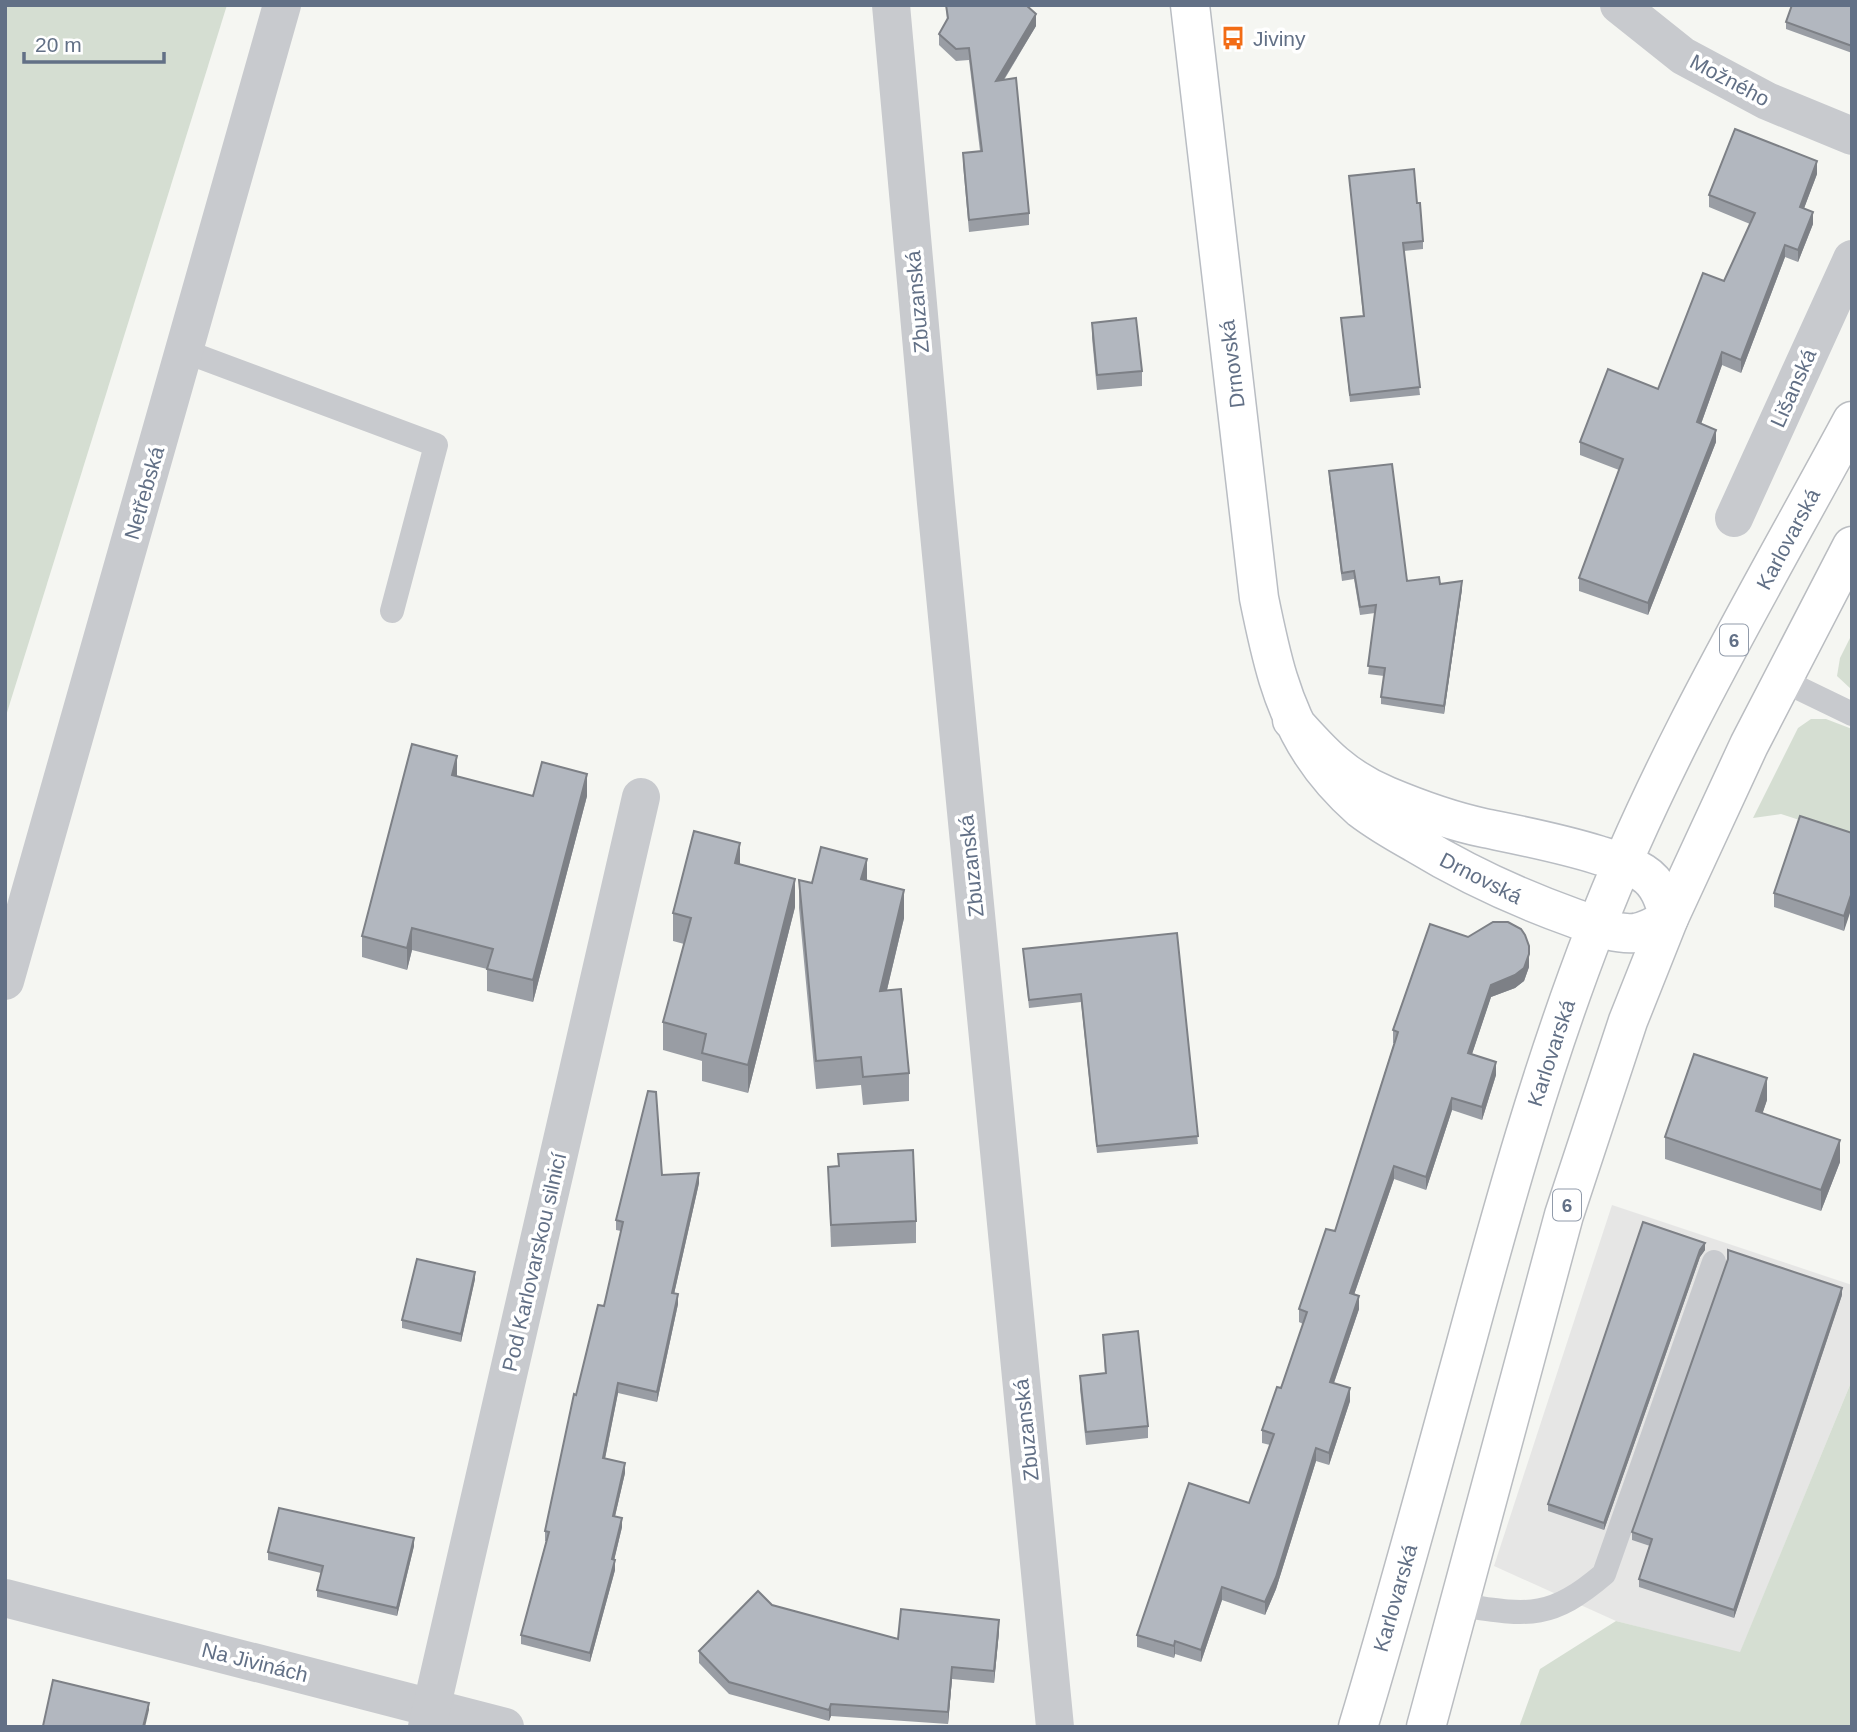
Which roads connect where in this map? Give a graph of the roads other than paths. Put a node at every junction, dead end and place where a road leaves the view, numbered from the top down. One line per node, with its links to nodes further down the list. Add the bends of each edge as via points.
1 (282, 5): 7 (street, Netřebská)
2 (891, 5): 25 (street, Zbuzanská)
3 (1189, 5): 14 (main road, Drnovská, via 1259,598)
4 (1619, 5): 5 (street, Možného, via 1683,56 1767,101)
5 (1852, 136)
6 (1852, 259): 9 (street, Lišanská)
7 (184, 351): 11 (lane, via 436,445); 19 (street, Netřebská)
8 (1852, 421): 16 (main road, Karlovarská / 6, via 1676,749)
9 (1734, 518)
10 (1852, 547): 12 (main road, 6)
11 (392, 611)
12 (1782, 680): 13 (lane); 17 (main road, 6)
13 (1852, 714)
14 (1292, 720): 16 (main road, Drnovská, via 1340,770 1385,796 1453,820 1556,842); 18 (main road, Drnovská, via 1332,780 1362,809 1506,893)
15 (641, 797): 23 (street, Pod Karlovarskou silnicí)
16 (1624, 863): 17 (main road, Drnovská, via 1656,885); 18 (main road, Karlovarská / 6)
17 (1669, 918): 18 (main road, Drnovská, via 1636,933); 22 (main road, 6, via 1617,1051 1564,1214)
18 (1596, 926): 26 (main road, Karlovarská / 6, via 1512,1173)
19 (5, 981)
20 (1714, 1262): 22 (lane, via 1604,1574 1582,1592 1537,1612)
21 (5, 1598): 23 (street, Na Jivinách)
22 (1459, 1605): 27 (main road, 6)
23 (429, 1717): 24 (street, Na Jivinách)
24 (505, 1727)
25 (1055, 1727)
26 (1357, 1727)
27 (1426, 1727)

